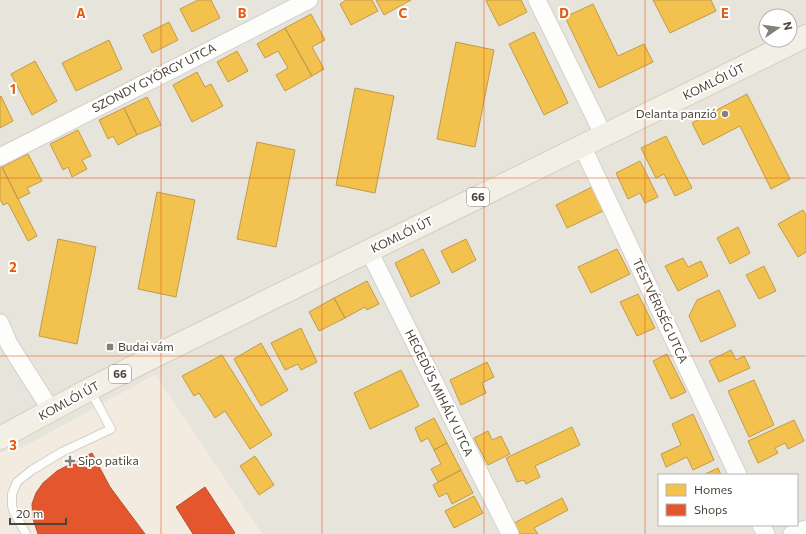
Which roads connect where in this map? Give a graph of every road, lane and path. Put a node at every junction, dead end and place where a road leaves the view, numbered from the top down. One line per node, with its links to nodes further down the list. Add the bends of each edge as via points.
1 (309, 0): 6 (street, SZONDY GYÖRGY UTCA)
2 (537, 0): 4 (street)
3 (806, 36): 4 (main road, KOMLÓI ÚT / 66)
4 (604, 136): 5 (main road, KOMLÓI ÚT / 66)
5 (582, 146): 7 (main road, KOMLÓI ÚT / 66); 13 (street, TESTVÉRISÉG UTCA)
6 (0, 156)
7 (369, 251): 9 (main road, KOMLÓI ÚT / 66); 16 (street, HEGEDÜS MIHÁLY UTCA)
8 (0, 323): 10 (street, via 8,344)
9 (90, 389): 10 (main road, KOMLÓI ÚT / 66); 15 (lane, via 111,429 62,452 17,482 12,494 12,506)
10 (51, 410): 11 (main road, KOMLÓI ÚT / 66)
11 (6, 433): 12 (main road, KOMLÓI ÚT)
12 (0, 445)
13 (738, 474)
14 (806, 529): 17 (street)
15 (26, 534)
16 (510, 534)
17 (792, 534)

